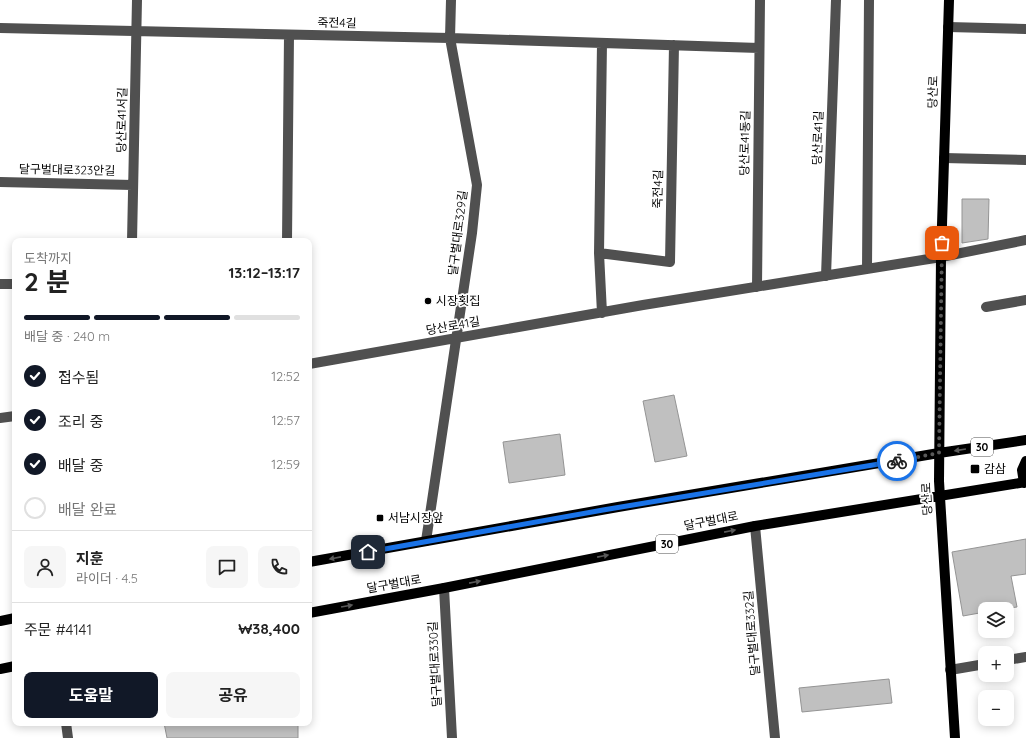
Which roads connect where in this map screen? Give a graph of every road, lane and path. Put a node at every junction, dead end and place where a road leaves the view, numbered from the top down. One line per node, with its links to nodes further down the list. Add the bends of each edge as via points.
1 (138, 0): 10 (street, 당산로41서길)
2 (451, 0): 12 (street, 달구벌대로329길)
3 (760, 0): 15 (street, 당산로41동길)
4 (836, 0): 26 (street, 당산로41길)
5 (869, 0): 25 (street)
6 (948, 0): 7 (main road, 당산로)
7 (948, 27): 9 (street); 16 (main road, 당산로)
8 (0, 28): 10 (street, 죽전4길)
9 (1026, 29)
10 (137, 31): 11 (street, 죽전4길); 19 (street, 당산로41서길)
11 (289, 35): 12 (street, 죽전4길); 21 (street)
12 (450, 38): 13 (street, 죽전4길); 33 (street, 달구벌대로329길, via 477,185)
13 (602, 43): 14 (street, 죽전4길); 23 (street)
14 (674, 45): 15 (street, 죽전4길); 23 (street, 죽전4길, via 670,262)
15 (759, 48): 29 (street, 당산로41동길)
16 (944, 158): 17 (street); 24 (main road, 당산로)
17 (1026, 160)
18 (0, 182): 19 (street, 달구벌대로323안길)
19 (133, 185): 20 (street, 당산로41서길)
20 (132, 238)
21 (288, 238)
22 (1026, 240): 24 (street)
23 (599, 253): 32 (street)
24 (941, 257): 25 (street, 당산로41길); 38 (main road, 당산로)
25 (867, 269): 26 (street, 당산로41길)
26 (826, 276): 29 (street, 당산로41길)
27 (0, 284): 28 (street)
28 (12, 284)
29 (757, 287): 32 (street, 당산로41길)
30 (1026, 300): 31 (street)
31 (986, 307)
32 (602, 313): 33 (street, 당산로41길)
33 (456, 338): 34 (street, 당산로41길); 43 (street, 달구벌대로329길)
34 (312, 363)
35 (12, 416): 36 (street)
36 (0, 418)
37 (1026, 440): 38 (main road, 30, one-way to 38)
38 (939, 453): 41 (main road, 당산로); 43 (main road, 30)
39 (1026, 461): 40 (main road, via 1022,470)
40 (1025, 482): 41 (main road, 달구벌대로 / 30)
41 (940, 496): 42 (main road, 달구벌대로 / 30); 54 (main road, 당산로)
42 (755, 526): 45 (main road, 달구벌대로 / 30, one-way to 42); 58 (street, 달구벌대로332길)
43 (426, 541): 44 (main road, 30, one-way to 44)
44 (312, 561)
45 (444, 588): 46 (main road, 달구벌대로 / 30, one-way to 45); 57 (street, 달구벌대로330길)
46 (312, 611)
47 (12, 619): 48 (main road)
48 (0, 621)
49 (1026, 656): 50 (street)
50 (1014, 659)
51 (978, 665): 54 (street)
52 (12, 667): 53 (main road)
53 (0, 669)
54 (950, 670): 59 (main road, 당산로)
55 (66, 726): 56 (street)
56 (68, 738)
57 (452, 738)
58 (775, 738)
59 (955, 738)

